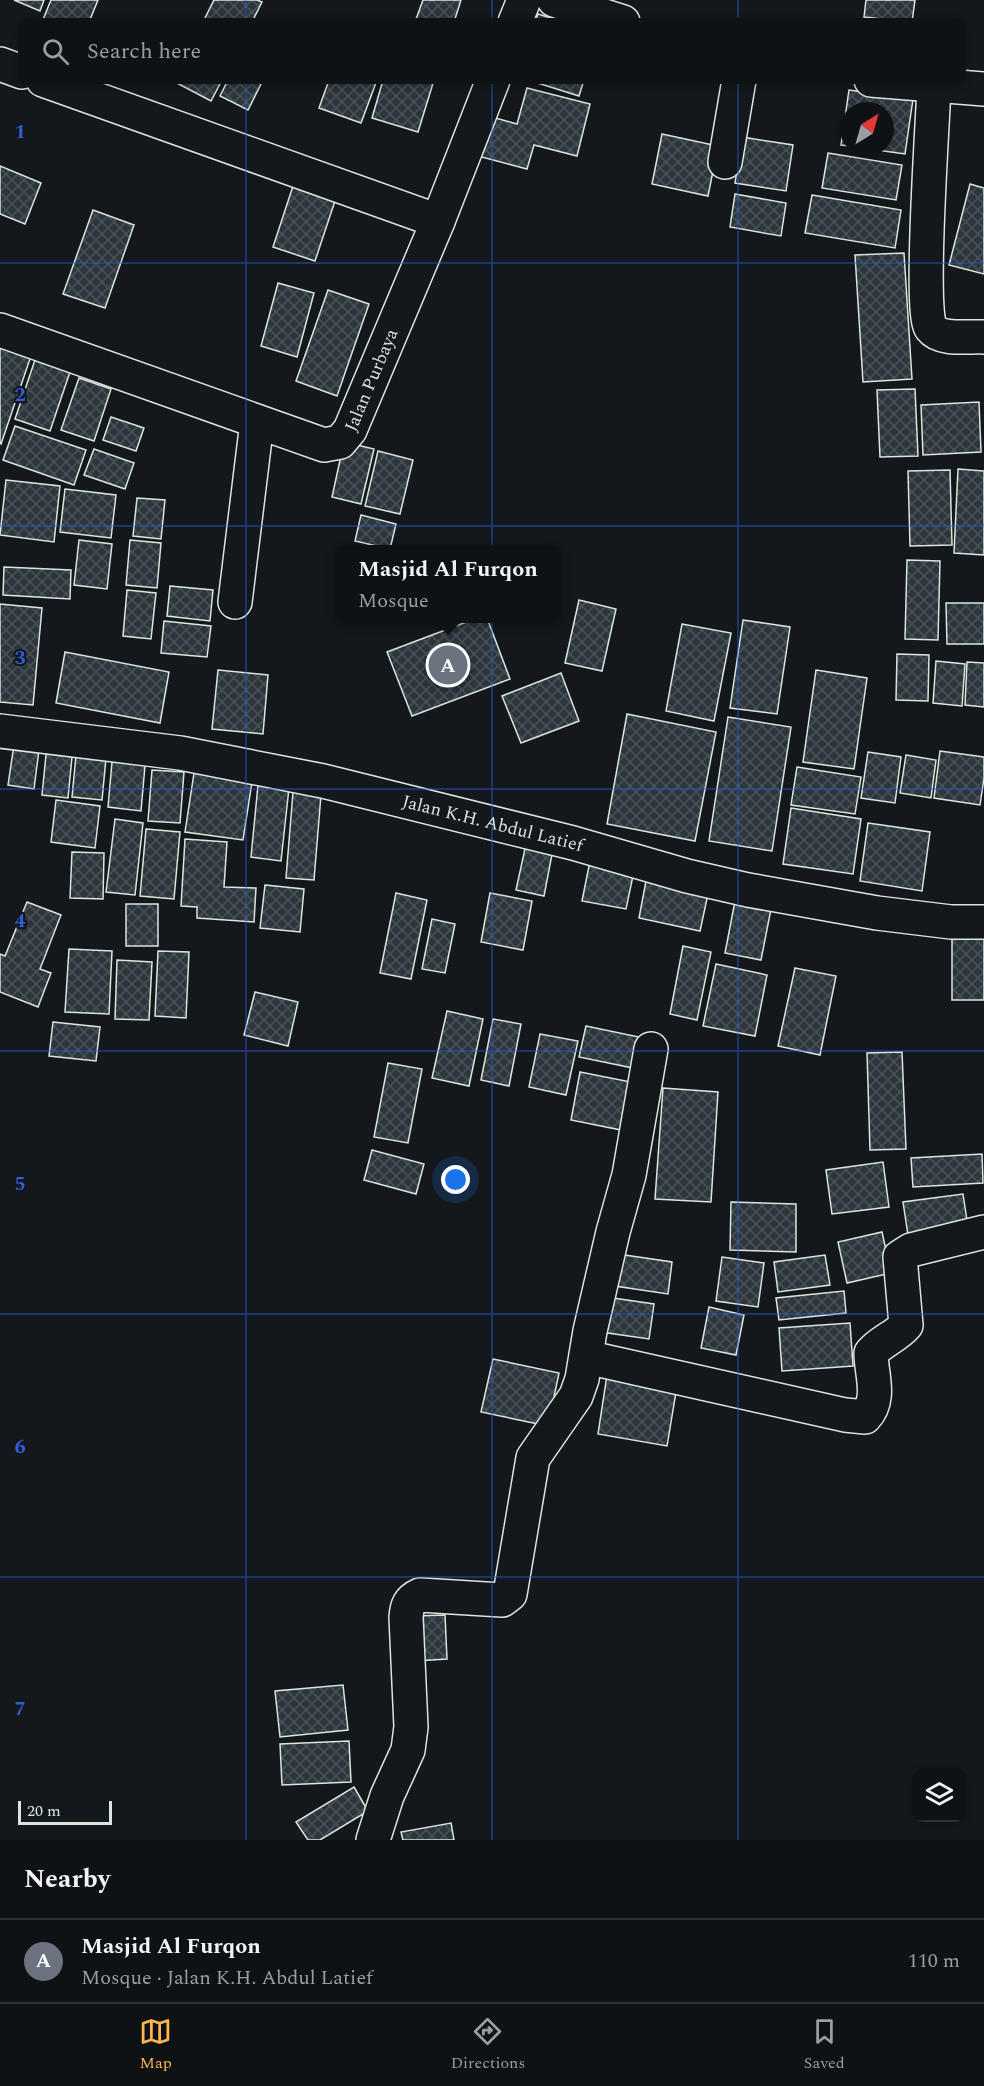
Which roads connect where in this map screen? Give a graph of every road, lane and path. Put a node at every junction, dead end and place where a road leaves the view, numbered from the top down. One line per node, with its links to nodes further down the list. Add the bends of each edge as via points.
1 (524, 0): 3 (street)
2 (554, 0): 4 (street)
3 (517, 18)
4 (610, 18)
5 (0, 64): 6 (street)
6 (18, 71)
7 (54, 84): 14 (street)
8 (491, 84): 14 (street, Jalan Purbaya)
9 (738, 84): 13 (street)
10 (913, 84): 11 (street)
11 (934, 86): 12 (street); 16 (street, via 927,318 939,334)
12 (984, 89)
13 (725, 162)
14 (438, 221): 17 (street, Jalan Purbaya, via 350,430 340,442 324,445)
15 (0, 330): 17 (street, Jalan Purbaya)
16 (984, 337)
17 (257, 422): 18 (street)
18 (235, 602)
19 (0, 731): 20 (street, Jalan K.H. Abdul Latief, via 180,753 323,781 748,890 877,913)
20 (984, 922)
21 (651, 1049): 23 (street, via 629,1175)
22 (984, 1232): 23 (street, via 911,1250 900,1257 906,1325 871,1353 875,1397 865,1416 845,1415)
23 (586, 1357): 24 (street, via 576,1396 533,1458 510,1594 502,1600 420,1596 408,1604 408,1750)
24 (373, 1840)

